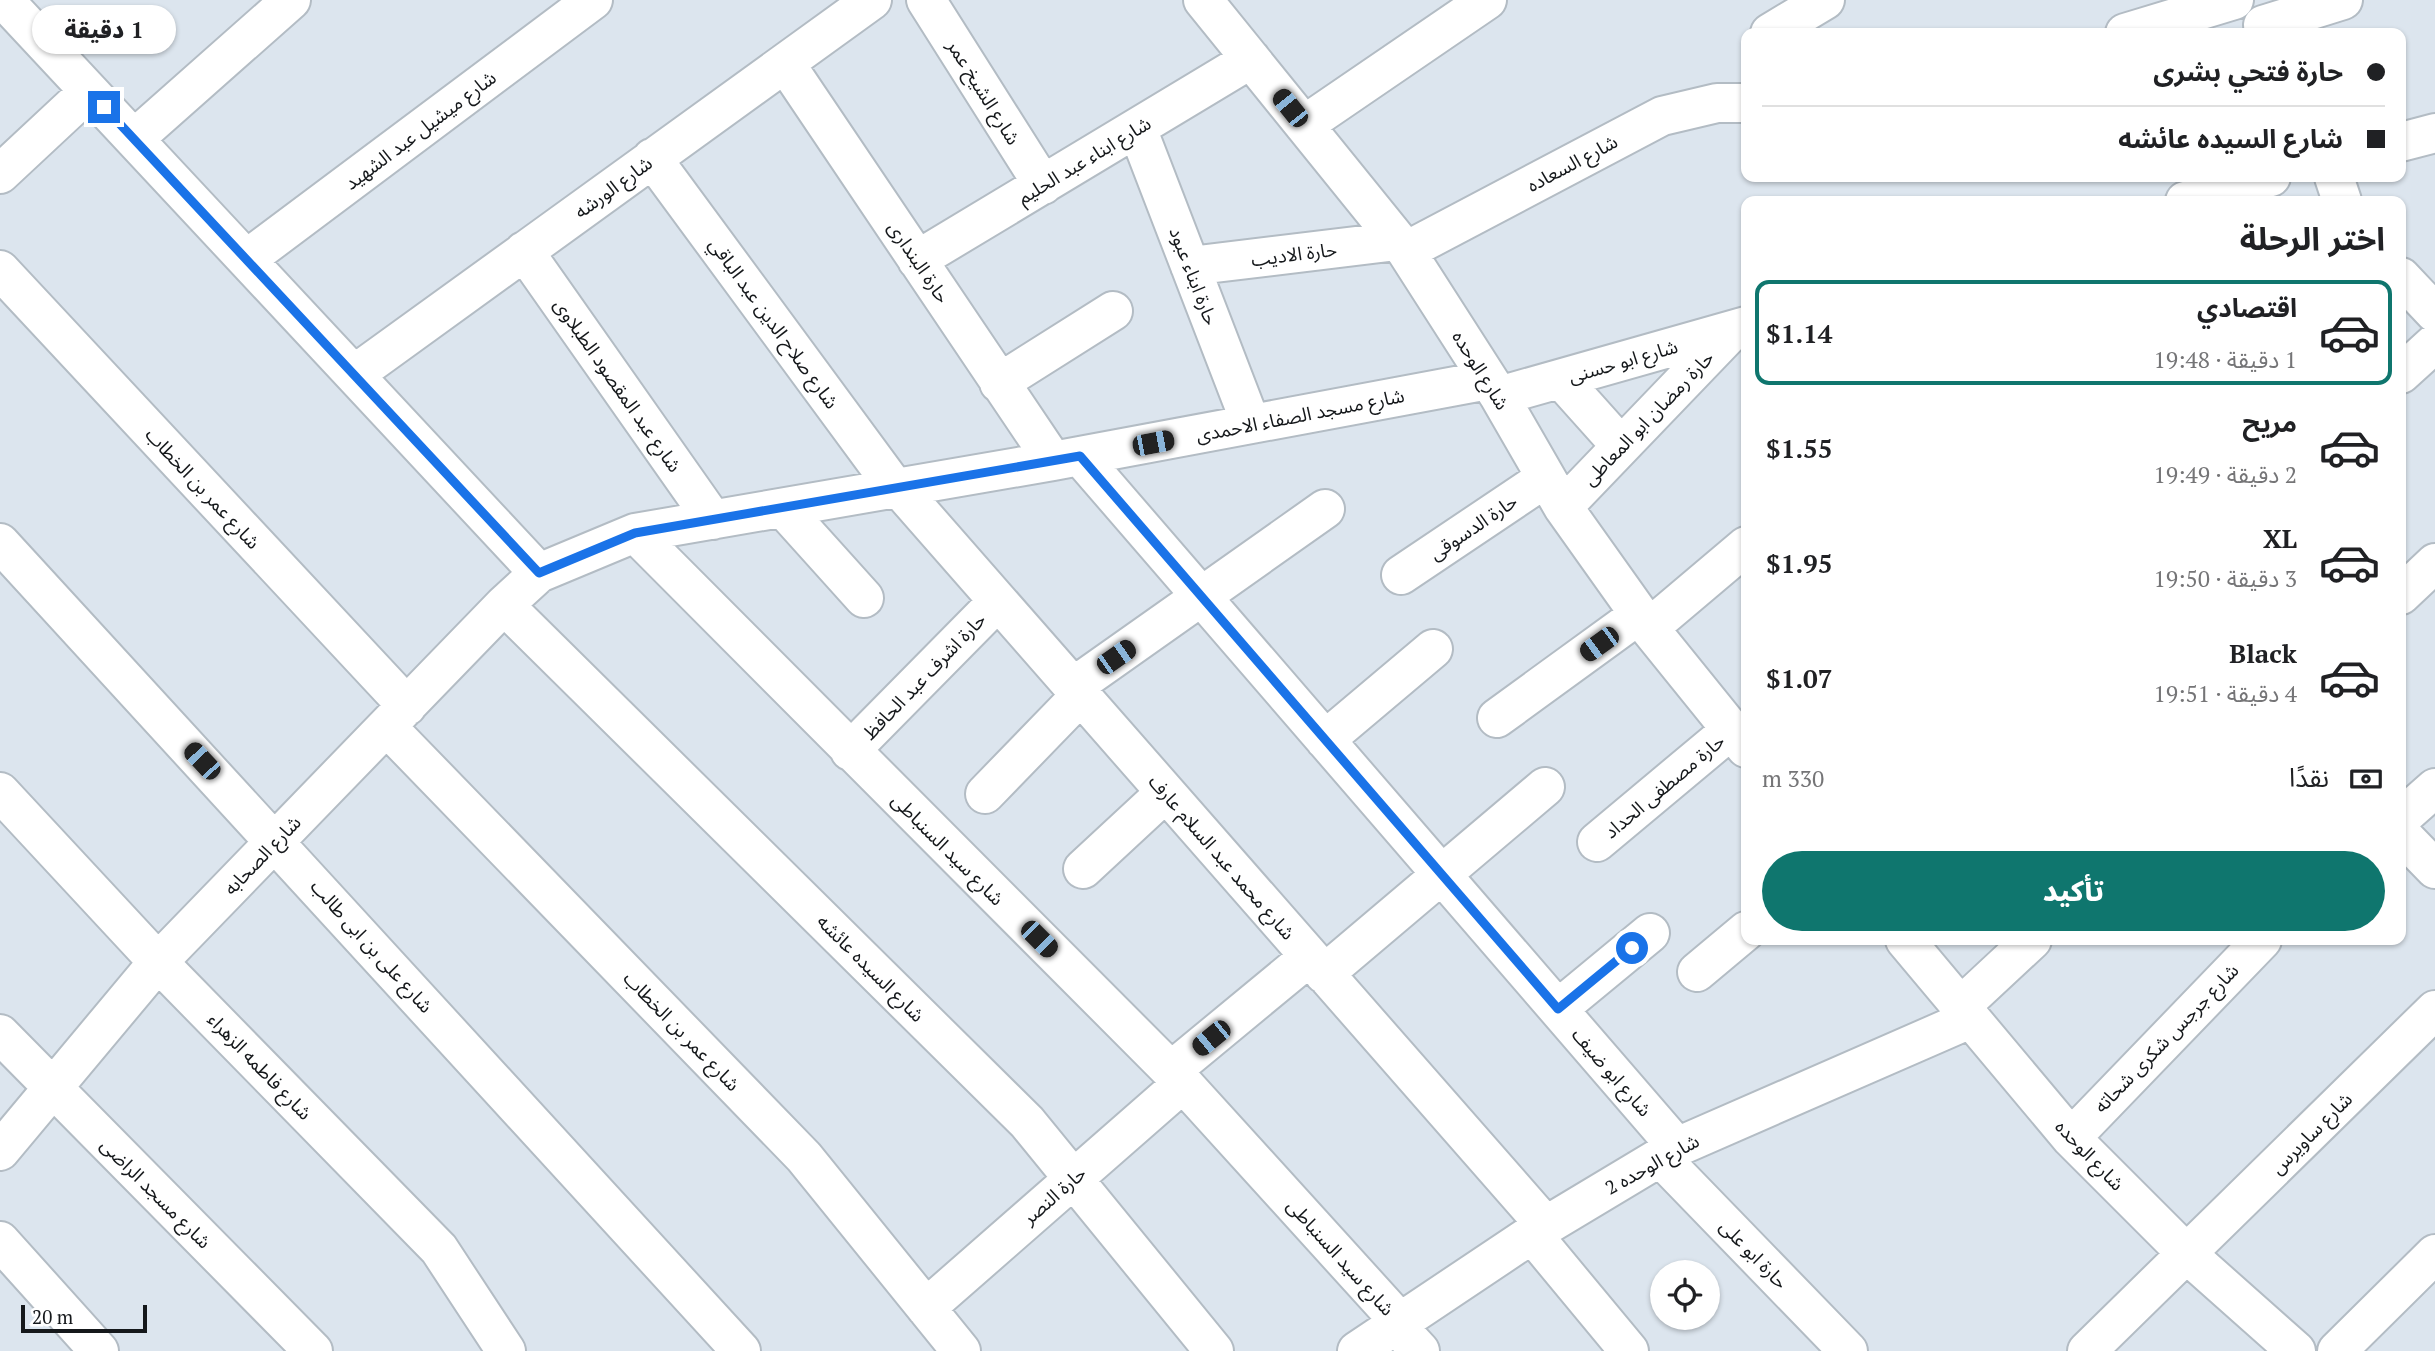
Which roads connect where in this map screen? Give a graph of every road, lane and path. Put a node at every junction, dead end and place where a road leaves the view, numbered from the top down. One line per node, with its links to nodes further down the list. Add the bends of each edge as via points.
1 (291, 0): 21 (street)
2 (593, 0): 30 (street, شارع ميشيل عبد الشهيد)
3 (872, 0): 15 (street, شارع الورشه)
4 (926, 0): 26 (street, شارع الشيخ عمر)
5 (1203, 0): 14 (street, شارع الوحده)
6 (1487, 0): 18 (street)
7 (1825, 0): 12 (street)
8 (2234, 0): 13 (street)
9 (2343, 0): 11 (street)
10 (20, 5): 16 (street)
11 (2260, 19)
12 (1778, 28)
13 (2142, 28)
14 (1251, 59): 18 (street, شارع الوحده); 19 (street, شارع ابناء عبد الحليم)
15 (785, 63): 23 (street, شارع الورشه); 31 (street, حارة البندارى)
16 (89, 91): 21 (street); 24 (street)
17 (1741, 103): 28 (street, شارع السعاده, via 1717,103 1662,116)
18 (1304, 125): 28 (street, شارع الوحده)
19 (1137, 128): 26 (street, شارع ابناء عبد الحليم); 32 (street, حارة ابناء عبود)
20 (2435, 133): 22 (street)
21 (134, 139): 30 (street)
22 (2406, 141)
23 (652, 158): 29 (street, شارع الورشه); 47 (street, شارع صلاح الدين عبد الباقي)
24 (0, 174)
25 (2253, 182): 27 (street)
26 (1042, 185): 31 (street, شارع ابناء عبد الحليم)
27 (2203, 196)
28 (1402, 246): 32 (street, حارة الاديب); 43 (street, شارع الوحده)
29 (524, 251): 40 (street, شارع الورشه); 51 (street, شارع عبد المقصود الطبلاوى)
30 (247, 259): 40 (street)
31 (918, 260): 42 (street, حارة البندارى)
32 (1190, 266): 44 (street, حارة ابناء عبود)
33 (0, 270): 66 (street, شارع عمر بن الخطاب)
34 (2406, 282): 36 (street)
35 (1113, 311): 42 (street)
36 (2435, 313)
37 (1740, 328): 41 (street, شارع ابو حسنى); 45 (street, حارة رمضان ابو المعاطى)
38 (2435, 343): 39 (street)
39 (2406, 369)
40 (355, 374): 56 (street)
41 (1561, 379): 43 (street, شارع ابو حسنى); 45 (street)
42 (999, 383): 46 (street, حارة البندارى)
43 (1493, 388): 44 (street, شارع مسجد الصفاء الاحمدى); 48 (street, شارع الوحده)
44 (1251, 424): 46 (street, شارع مسجد الصفاء الاحمدى)
45 (1621, 446): 48 (street, حارة رمضان ابو المعاطى)
46 (1067, 459): 47 (street, شارع مسجد الصفاء الاحمدى); 59 (street, شارع ابو ضيف)
47 (897, 488): 49 (street, شارع مسجد الصفاء الاحمدى); 61 (street, شارع محمد عبد السلام عارف)
48 (1553, 493): 57 (street, حارة الدسوقى); 63 (street, شارع الوحده)
49 (783, 508): 51 (street, شارع مسجد الصفاء الاحمدى); 60 (street)
50 (1325, 509): 59 (street)
51 (713, 520): 52 (street, شارع مسجد الصفاء الاحمدى)
52 (635, 533): 56 (street, شارع مسجد الصفاء الاحمدى); 70 (street, شارع سيد السنباطى)
53 (0, 543): 78 (street, شارع على بن ابى طالب)
54 (1741, 550): 63 (street)
55 (2435, 564): 58 (street)
56 (539, 573): 62 (street, شارع الصحابه)
57 (1401, 575)
58 (2406, 590)
59 (1201, 596): 65 (street); 69 (street, شارع ابو ضيف)
60 (864, 598)
61 (997, 602): 65 (street, شارع محمد عبد السلام عارف); 70 (street, حارة اشرف عبد الحافظ)
62 (504, 605): 66 (street, شارع الصحابه); 100 (street, شارع السيده عائشه, via 1027,1122)
63 (1644, 621): 67 (street); 68 (street, شارع الوحده)
64 (1433, 649): 69 (street)
65 (1077, 692): 74 (street, شارع محمد عبد السلام عارف); 75 (street)
66 (397, 716): 78 (street, شارع الصحابه); 105 (street, شارع عمر بن الخطاب, via 804,1157)
67 (1497, 718)
68 (1739, 739): 79 (street, حارة مصطفى الحداد)
69 (1325, 740): 82 (street, شارع ابو ضيف)
70 (850, 751): 95 (street, شارع سيد السنباطى)
71 (1545, 788): 82 (street, حارة النصر)
72 (2435, 788): 76 (street)
73 (0, 792): 88 (street, شارع فاطمه الزهراء)
74 (1166, 793): 80 (street); 89 (street, شارع محمد عبد السلام عارف)
75 (985, 794)
76 (2406, 814)
77 (2406, 839): 81 (street)
78 (276, 841): 88 (street, شارع الصحابه); 110 (street, شارع على بن ابى طالب)
79 (1597, 842)
80 (1083, 869)
81 (2435, 869)
82 (1442, 874): 89 (street, حارة النصر); 91 (street, شارع ابو ضيف)
83 (1650, 933): 91 (street)
84 (1741, 935): 90 (street)
85 (1909, 945): 93 (street, شارع الوحده)
86 (2027, 945): 93 (street, شارع الوحده 2)
87 (2257, 945): 97 (street, شارع جرجس شكرى شحاته)
88 (158, 962): 96 (street, شارع الصحابه); 109 (street, شارع فاطمه الزهراء, via 439,1249)
89 (1317, 965): 95 (street, حارة النصر); 101 (street, شارع محمد عبد السلام عارف)
90 (1697, 972)
91 (1558, 1009): 99 (street, شارع ابو ضيف)
92 (2435, 1010): 104 (street, شارع ساويرس)
93 (1965, 1013): 97 (street, شارع الوحده); 99 (street, شارع الوحده 2)
94 (0, 1034): 96 (street, شارع مسجد الراضى)
95 (1177, 1077): 100 (street, حارة النصر); 106 (street, شارع سيد السنباطى)
96 (51, 1088): 98 (street, شارع الصحابه); 108 (street, شارع مسجد الراضى)
97 (2071, 1138): 104 (street, شارع الوحده)
98 (0, 1151)
99 (1668, 1152): 101 (street, شارع الوحده 2); 115 (street, حارة ابو على)
100 (1073, 1179): 105 (street, حارة النصر); 112 (street, شارع السيده عائشه)
101 (1539, 1230): 106 (street, شارع الوحده 2); 114 (street, شارع محمد عبد السلام عارف)
102 (0, 1241): 107 (street)
103 (2435, 1254): 118 (street)
104 (2188, 1255): 116 (street, شارع ساويرس); 117 (street, شارع الوحده)
105 (926, 1308): 111 (street, شارع عمر بن الخطاب)
106 (1405, 1333): 113 (street, شارع الوحده 2)
107 (99, 1351)
108 (313, 1351)
109 (506, 1351)
110 (741, 1351)
111 (961, 1351)
112 (1214, 1351)
113 (1357, 1351)
114 (1629, 1351)
115 (1848, 1351)
116 (2087, 1351)
117 (2296, 1351)
118 (2337, 1351)

